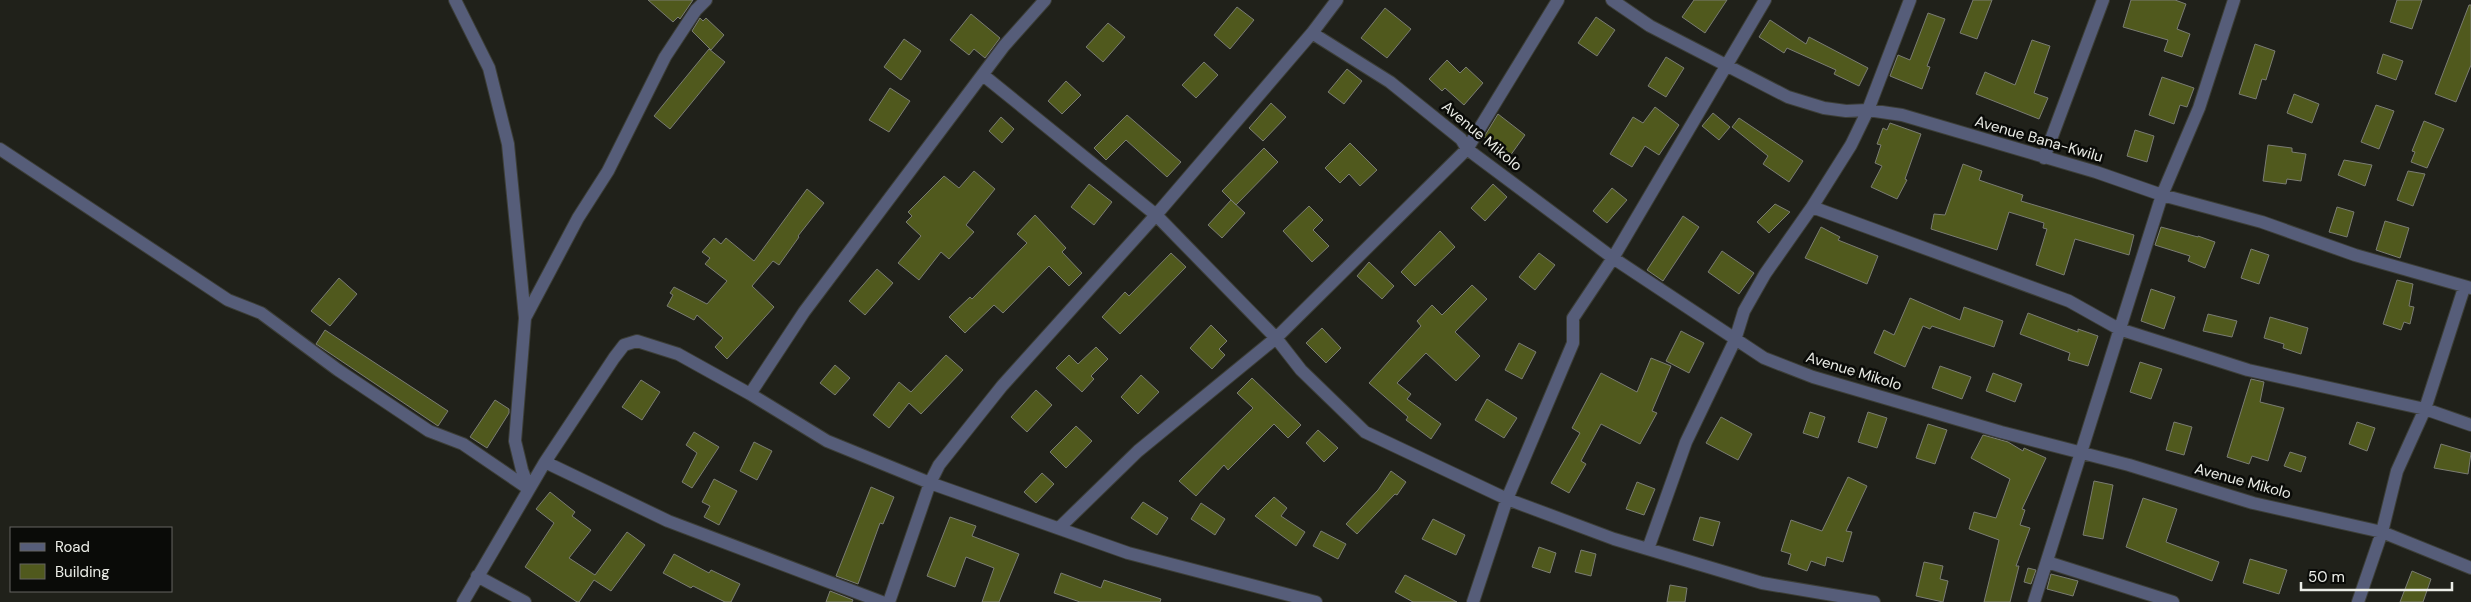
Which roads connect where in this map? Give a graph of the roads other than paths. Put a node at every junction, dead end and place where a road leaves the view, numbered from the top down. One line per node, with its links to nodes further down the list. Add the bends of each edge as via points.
1 (455, 0): 23 (street, via 489,68 508,144)
2 (706, 0): 23 (street, via 661,64 608,170 578,218)
3 (1045, 0): 13 (street)
4 (1337, 0): 11 (street)
5 (1558, 0): 16 (street)
6 (1612, 0): 12 (street, Avenue Bana-Kwilu, via 1650,26)
7 (1765, 0): 12 (street)
8 (1910, 0): 14 (street)
9 (2103, 0): 17 (street)
10 (2234, 0): 18 (street, via 2199,108)
11 (1312, 33): 16 (street, Avenue Mikolo, via 1390,82 1461,139); 20 (street)
12 (1728, 66): 14 (street, Avenue Bana-Kwilu, via 1788,97 1824,108); 21 (street)
13 (983, 75): 20 (street); 27 (street, via 804,312)
14 (1868, 110): 17 (street, Avenue Bana-Kwilu, via 1902,115); 19 (street, via 1851,145)
15 (0, 149): 33 (street, via 228,300 261,313 429,431 463,444)
16 (1467, 149): 21 (street, Avenue Mikolo); 25 (street)
17 (2044, 158): 18 (street, Avenue Bana-Kwilu)
18 (2162, 195): 22 (street, Avenue Bana-Kwilu, via 2262,222 2354,255); 24 (street)
19 (1812, 207): 24 (street, via 2069,301); 26 (street, via 1765,274 1744,311)
20 (1156, 215): 25 (street); 32 (street, via 1002,386 939,464)
21 (1613, 258): 26 (street, Avenue Mikolo); 34 (street, via 1573,318 1573,343)
22 (2468, 288): 28 (street)
23 (525, 318): 33 (street, via 515,440)
24 (2119, 329): 28 (street, via 2248,370); 30 (street)
25 (1276, 338): 34 (street, via 1301,370 1365,432); 35 (street, via 1138,452)
26 (1735, 340): 30 (street, Avenue Mikolo, via 1764,358 1813,377); 37 (street, via 1686,442)
27 (750, 394): 31 (street, via 678,354 636,341 624,346 614,358); 32 (street, via 827,441)
28 (2425, 410): 29 (street); 36 (street, via 2397,470)
29 (2471, 425)
30 (2080, 452): 36 (street, Avenue Mikolo, via 2253,503); 38 (street)
31 (546, 462): 33 (street); 43 (street, via 668,521)
32 (930, 483): 35 (street); 44 (street)
33 (529, 489): 40 (street)
34 (1507, 498): 37 (street); 46 (street)
35 (1059, 528): 45 (street, via 1128,553)
36 (2382, 532): 39 (street, Avenue Mikolo); 50 (street)
37 (1648, 549): 47 (street, via 1762,583)
38 (2047, 562): 48 (street); 49 (street)
39 (2471, 568)
40 (477, 576): 41 (street); 42 (street)
41 (463, 602)
42 (525, 602)
43 (882, 602)
44 (889, 602)
45 (1316, 602)
46 (1473, 602)
47 (1874, 602)
48 (2034, 602)
49 (2173, 602)
50 (2358, 602)

